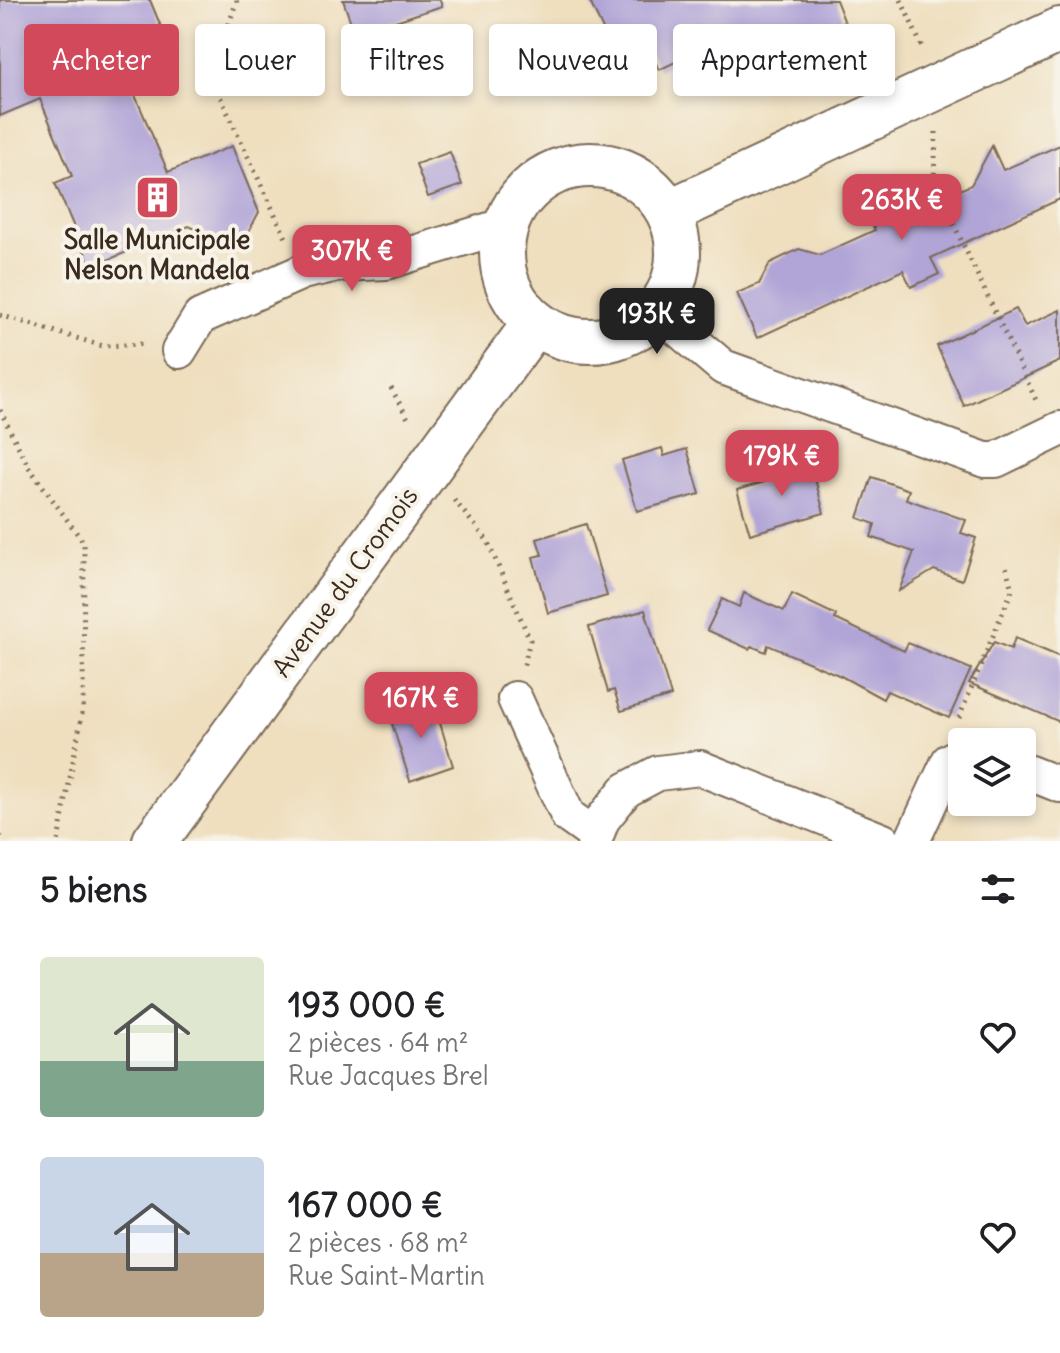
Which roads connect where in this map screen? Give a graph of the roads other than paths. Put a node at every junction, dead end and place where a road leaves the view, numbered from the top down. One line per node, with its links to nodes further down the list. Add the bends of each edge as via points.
1 (1060, 30): 2 (street)
2 (669, 212): 3 (street, via 651,188 626,172 598,165 568,167 541,179 519,199); 4 (street, via 678,239 678,266 670,293)
3 (506, 225): 5 (street, via 501,251 505,278 516,303); 6 (street, via 386,262 302,272 200,317)
4 (657, 311): 5 (street, via 634,331 609,340 583,342); 7 (street, via 723,367 985,460 996,460)
5 (535, 323): 13 (street, Avenue du Cromois)
6 (179, 351)
7 (1056, 431)
8 (515, 699): 12 (street, via 568,816)
9 (948, 767): 15 (street)
10 (1036, 776): 11 (street)
11 (1060, 785)
12 (595, 839): 14 (street, via 602,820 626,790 658,773 700,768)
13 (155, 841)
14 (883, 841)
15 (912, 841)

